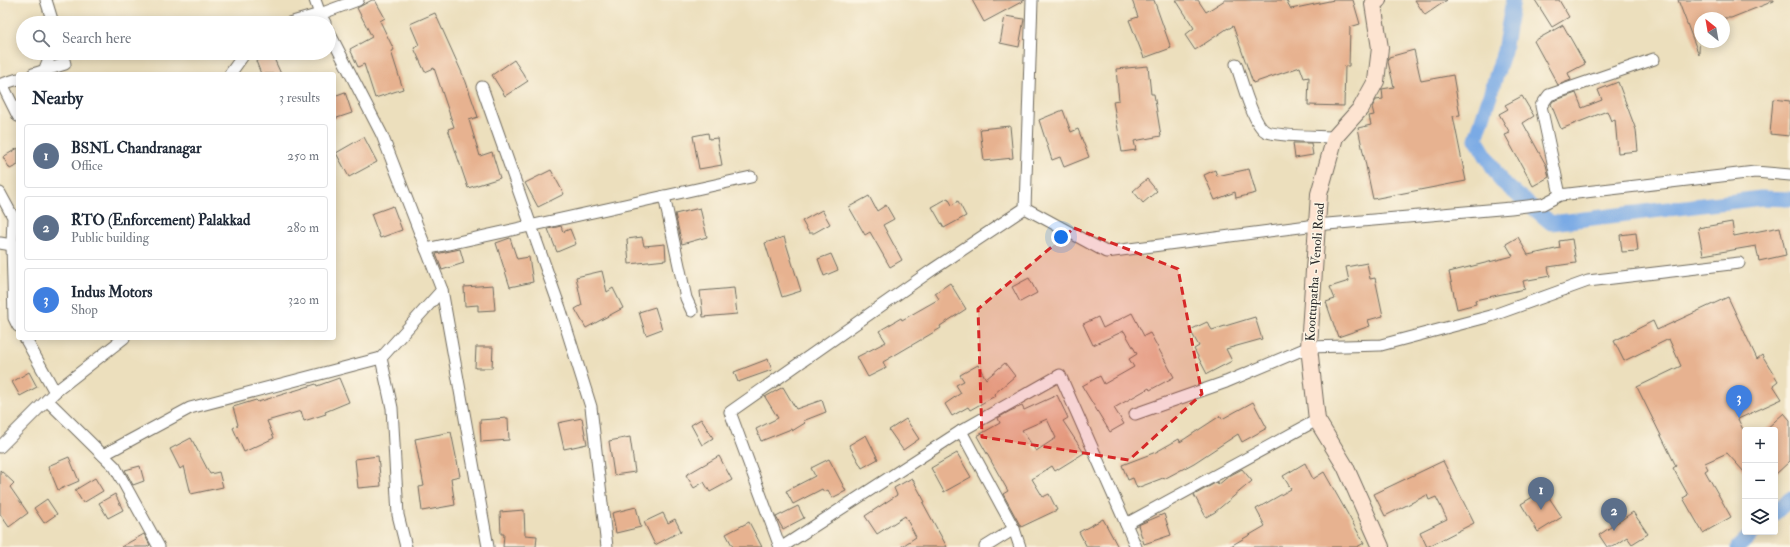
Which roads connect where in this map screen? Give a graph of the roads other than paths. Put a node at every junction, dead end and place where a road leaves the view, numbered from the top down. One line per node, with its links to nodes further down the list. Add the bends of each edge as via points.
1 (46, 0): 6 (street)
2 (315, 0): 7 (street)
3 (358, 0): 8 (street)
4 (1032, 0): 27 (street)
5 (1374, 1): 21 (street, Koottupatha - Venoli Road, via 1380,48 1376,80 1361,108)
6 (51, 16)
7 (321, 16)
8 (326, 16)
9 (336, 46): 32 (street, via 382,135)
10 (1654, 59): 25 (street, via 1549,95 1541,106)
11 (47, 60): 15 (street)
12 (64, 60): 15 (street, via 65,64)
13 (240, 60): 16 (street)
14 (1236, 64): 21 (street, via 1254,116 1264,130 1275,134)
15 (39, 72)
16 (231, 72)
17 (16, 80): 18 (street)
18 (1, 84): 20 (street)
19 (482, 87): 29 (street)
20 (16, 112)
21 (1335, 137): 28 (street, Koottupatha - Venoli Road, via 1319,194)
22 (1790, 175): 25 (street, via 1755,172)
23 (751, 177): 26 (street)
24 (0, 193): 31 (street, via 13,217)
25 (1560, 195): 28 (street, via 1543,204 1511,208)
26 (664, 196): 29 (street); 35 (street, via 686,298)
27 (1025, 208): 28 (street, via 1106,252); 53 (street, via 730,412)
28 (1316, 225): 39 (street, Koottupatha - Venoli Road)
29 (530, 226): 32 (street); 52 (street, via 560,308 591,407)
30 (0, 243): 31 (street)
31 (15, 246): 36 (street)
32 (426, 249): 34 (street)
33 (1739, 263): 39 (street, via 1588,281 1491,316 1381,345)
34 (442, 290): 40 (street); 51 (street)
35 (692, 311)
36 (16, 322)
37 (26, 340): 41 (street)
38 (121, 340): 41 (street)
39 (1309, 347): 42 (street, via 1226,382); 43 (street, Koottupatha - Venoli Road)
40 (381, 358): 46 (street, via 190,408); 50 (street, via 392,408 398,515)
41 (51, 396): 45 (street); 46 (street)
42 (1135, 414)
43 (1317, 420): 47 (street); 57 (street, Koottupatha - Venoli Road, via 1345,466)
44 (961, 431): 47 (street, via 1060,375); 48 (street); 53 (street)
45 (0, 447)
46 (103, 455): 49 (street, via 115,467)
47 (1126, 524): 56 (street)
48 (1014, 529): 54 (street); 55 (street)
49 (156, 546)
50 (406, 547)
51 (488, 547)
52 (606, 547)
53 (781, 547)
54 (986, 547)
55 (1020, 547)
56 (1136, 547)
57 (1381, 547)

